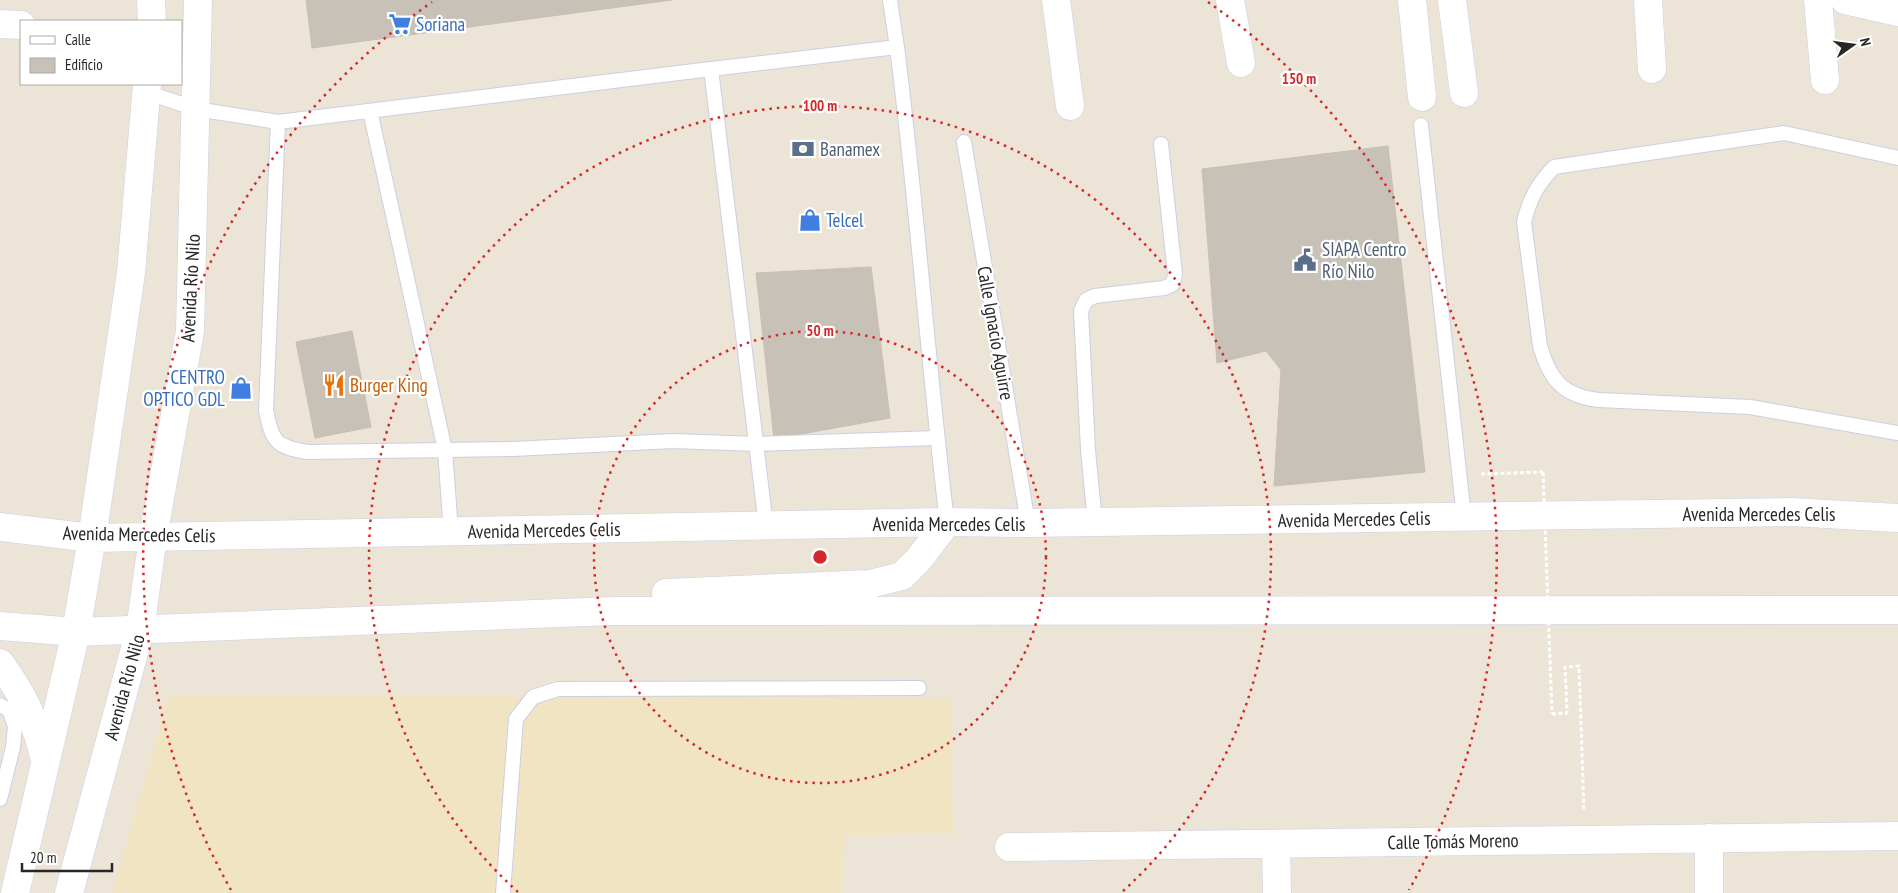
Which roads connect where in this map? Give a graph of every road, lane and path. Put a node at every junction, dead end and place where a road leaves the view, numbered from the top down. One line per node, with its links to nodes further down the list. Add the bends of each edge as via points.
1 (151, 0): 12 (main road)
2 (198, 0): 24 (main road, Avenida Río Nilo)
3 (890, 0): 15 (lane)
4 (1056, 0): 23 (main road)
5 (1230, 0): 16 (main road)
6 (1412, 0): 22 (main road)
7 (1452, 0): 21 (main road)
8 (1648, 0): 18 (main road)
9 (1818, 0): 19 (main road)
10 (1845, 0): 11 (main road)
11 (1898, 12)
12 (152, 20)
13 (0, 24): 14 (main road)
14 (20, 25)
15 (897, 47): 17 (lane); 32 (lane)
16 (1241, 63)
17 (711, 69): 25 (lane); 33 (lane)
18 (1652, 69)
19 (1825, 80)
20 (147, 88): 24 (lane); 45 (main road, via 132,273)
21 (1464, 93)
22 (1422, 97)
23 (1070, 106)
24 (196, 109): 26 (lane); 44 (main road, Avenida Río Nilo, via 190,331)
25 (370, 111): 26 (lane); 34 (lane)
26 (278, 122): 34 (lane, via 266,410 276,442 308,452)
27 (1421, 125): 36 (lane)
28 (964, 142): 40 (lane, Calle Ignacio Aguirre)
29 (1161, 144): 39 (lane, via 1174,284 1095,296 1086,300 1081,311)
30 (1898, 158): 31 (lane, via 1784,133 1554,167 1534,190 1524,222 1540,346 1545,365 1567,390 1583,398 1600,400 1750,407)
31 (1898, 433)
32 (936, 438): 33 (lane); 38 (lane)
33 (757, 444): 34 (lane, via 673,441 513,450); 41 (lane)
34 (445, 450): 43 (lane)
35 (1501, 473): 58 (path, bridge, via 1543,472 1552,714 1567,713 1566,667 1579,666)
36 (1464, 517): 37 (main road, Avenida Mercedes Celis, via 1790,512); 39 (main road, Avenida Mercedes Celis)
37 (1898, 518)
38 (947, 522): 40 (main road, Avenida Mercedes Celis); 41 (main road, Avenida Mercedes Celis); 47 (main road, via 902,576 870,584 666,593)
39 (1094, 522): 40 (main road, Avenida Mercedes Celis)
40 (1028, 523)
41 (766, 526): 43 (main road, Avenida Mercedes Celis)
42 (0, 527): 45 (main road, Avenida Mercedes Celis)
43 (451, 532): 44 (main road, Avenida Mercedes Celis)
44 (153, 537): 45 (main road, Avenida Mercedes Celis); 49 (main road, Avenida Río Nilo)
45 (92, 538): 50 (main road)
46 (1898, 610): 47 (main road)
47 (612, 611): 49 (main road)
48 (0, 626): 50 (main road)
49 (140, 630): 50 (main road); 62 (main road, Avenida Río Nilo)
50 (76, 632): 54 (main road)
51 (0, 663): 54 (main road, via 28,707)
52 (919, 688): 63 (lane, via 558,689 533,697 516,718)
53 (0, 705): 55 (lane, via 9,710 15,726)
54 (46, 762): 61 (main road)
55 (0, 799)
56 (1898, 836): 57 (main road, Calle Tomás Moreno)
57 (1709, 838): 58 (main road, Calle Tomás Moreno); 65 (main road)
58 (1585, 840): 59 (main road, Calle Tomás Moreno)
59 (1276, 844): 60 (main road, Calle Tomás Moreno); 64 (main road)
60 (1009, 847)
61 (15, 893)
62 (69, 893)
63 (503, 893)
64 (1277, 893)
65 (1709, 893)

